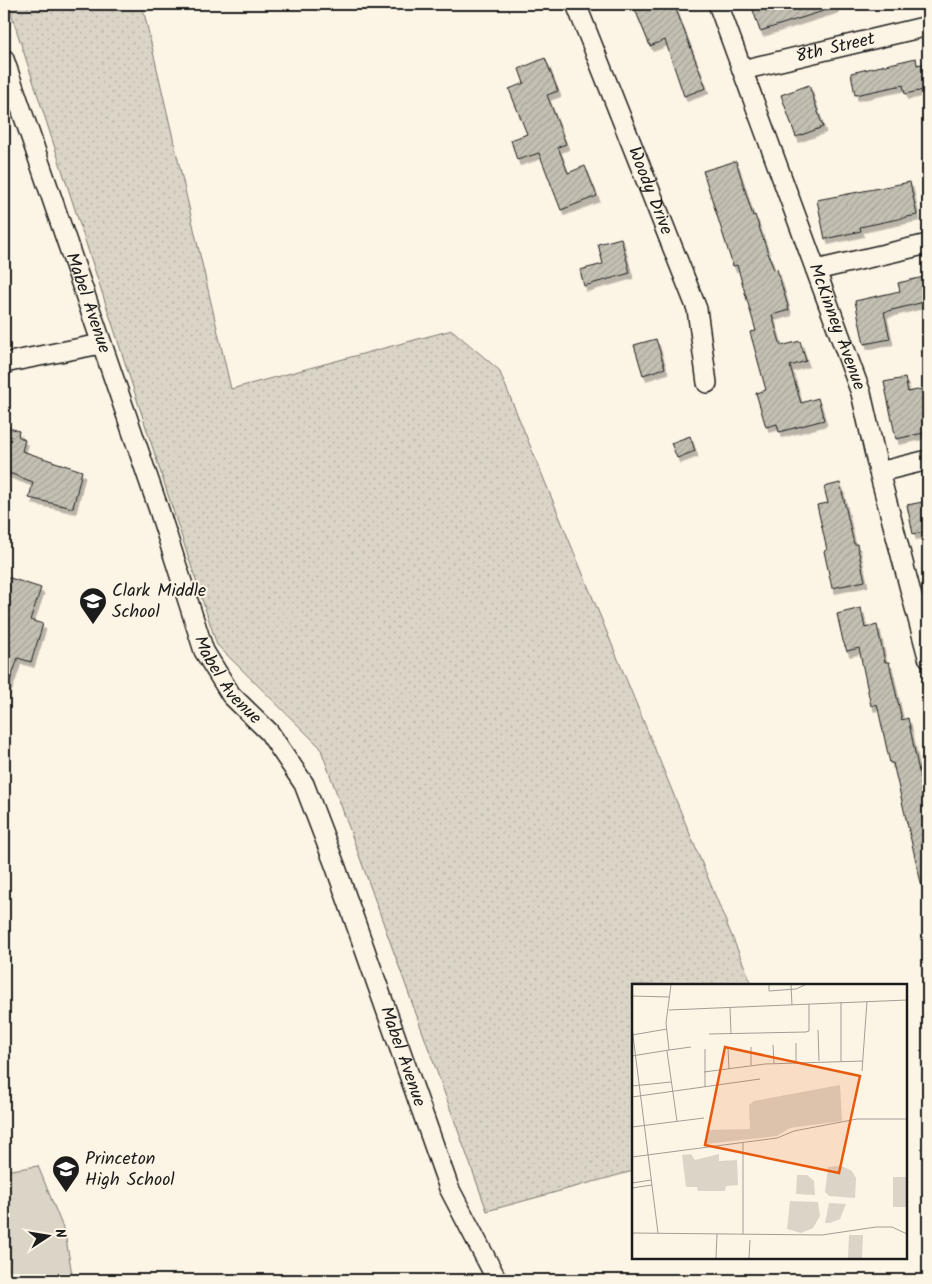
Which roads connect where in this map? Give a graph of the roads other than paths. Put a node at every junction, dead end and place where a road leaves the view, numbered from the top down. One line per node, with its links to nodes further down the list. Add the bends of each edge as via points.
1 (576, 4): 10 (street, Woody Drive, via 697,309)
2 (718, 4): 5 (street, McKinney Avenue)
3 (928, 26): 5 (street, 8th Street)
4 (4, 59): 8 (street, Mabel Avenue)
5 (742, 70): 7 (street, McKinney Avenue)
6 (928, 244): 7 (street)
7 (816, 270): 12 (street, McKinney Avenue, via 861,393)
8 (101, 344): 9 (street); 14 (street, Mabel Avenue, via 204,651 231,695 269,732 304,784 449,1188)
9 (4, 363)
10 (707, 383)
11 (928, 460): 12 (street)
12 (879, 472): 13 (street, McKinney Avenue)
13 (928, 658)
14 (497, 1280)

